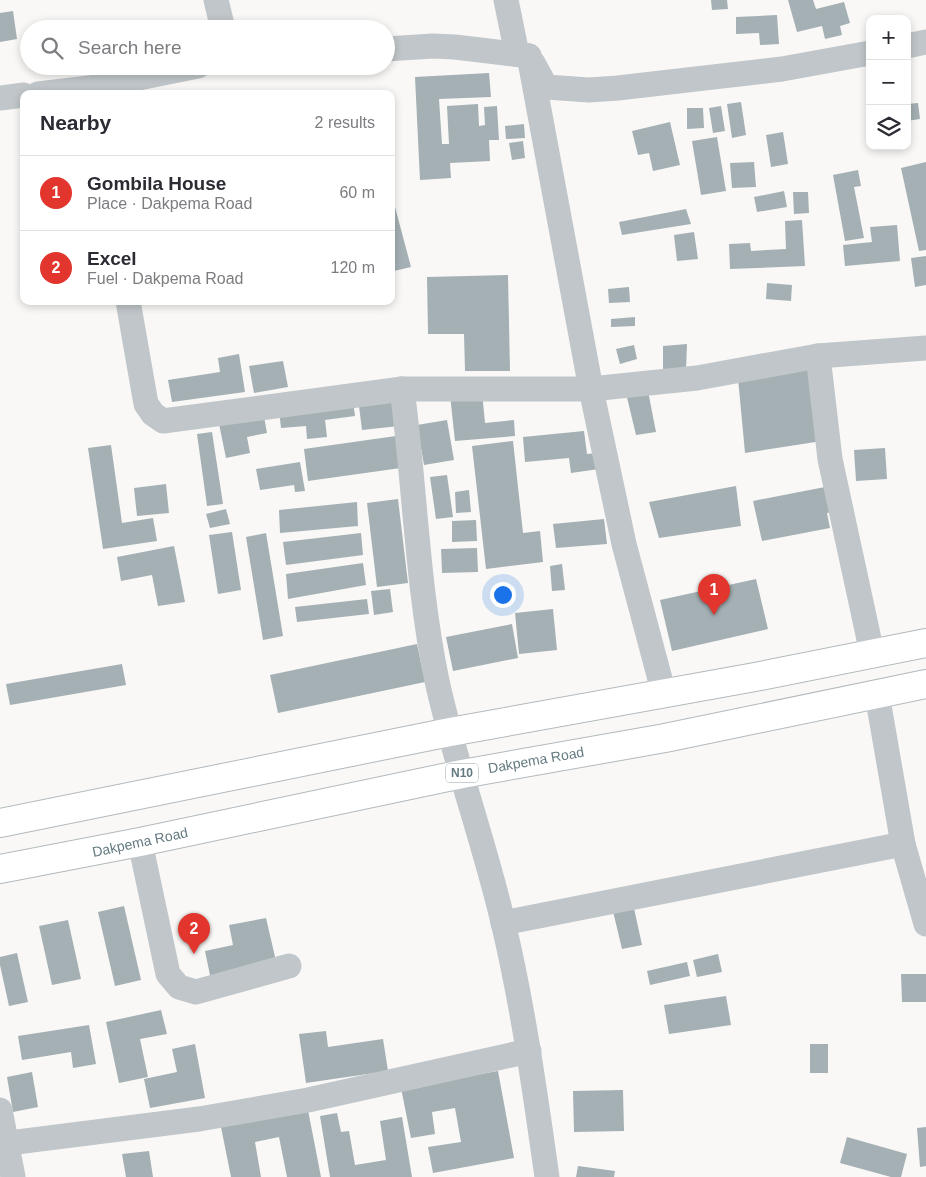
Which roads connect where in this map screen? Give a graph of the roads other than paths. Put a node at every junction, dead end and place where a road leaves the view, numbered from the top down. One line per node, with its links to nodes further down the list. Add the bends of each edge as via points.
1 (216, 0): 3 (street)
2 (506, 0): 8 (street, via 517,54)
3 (221, 20)
4 (926, 42): 5 (street)
5 (911, 45)
6 (395, 48): 8 (street, via 456,47)
7 (866, 54): 8 (street, via 782,69 589,90 546,87)
8 (529, 56): 17 (street)
9 (159, 75): 10 (street)
10 (94, 90)
11 (20, 96): 12 (street)
12 (0, 98)
13 (129, 305): 16 (street, via 146,404 164,421)
14 (926, 348): 15 (street)
15 (818, 356): 17 (street, via 697,378); 19 (street, via 830,459)
16 (402, 388): 17 (street); 23 (street, via 424,601 437,681)
17 (591, 389): 21 (street, via 624,544)
18 (926, 643): 19 (highway)
19 (872, 653): 21 (highway)
20 (926, 684): 22 (highway, Dakpema Road / N10)
21 (664, 694): 23 (highway)
22 (877, 694): 24 (highway, Dakpema Road / N10, via 665,738); 27 (street)
23 (450, 732): 24 (street); 25 (highway)
24 (462, 774): 26 (highway, Dakpema Road / N10); 29 (street)
25 (0, 823)
26 (140, 842): 28 (highway, Dakpema Road / N10); 31 (street, via 168,974 179,987 196,992)
27 (903, 844): 29 (street); 30 (street)
28 (0, 869)
29 (503, 923): 32 (street)
30 (926, 924)
31 (289, 966)
32 (529, 1051): 34 (street, via 308,1100 199,1119); 36 (street)
33 (0, 1110): 34 (street)
34 (3, 1144): 35 (street)
35 (13, 1177)
36 (547, 1177)

